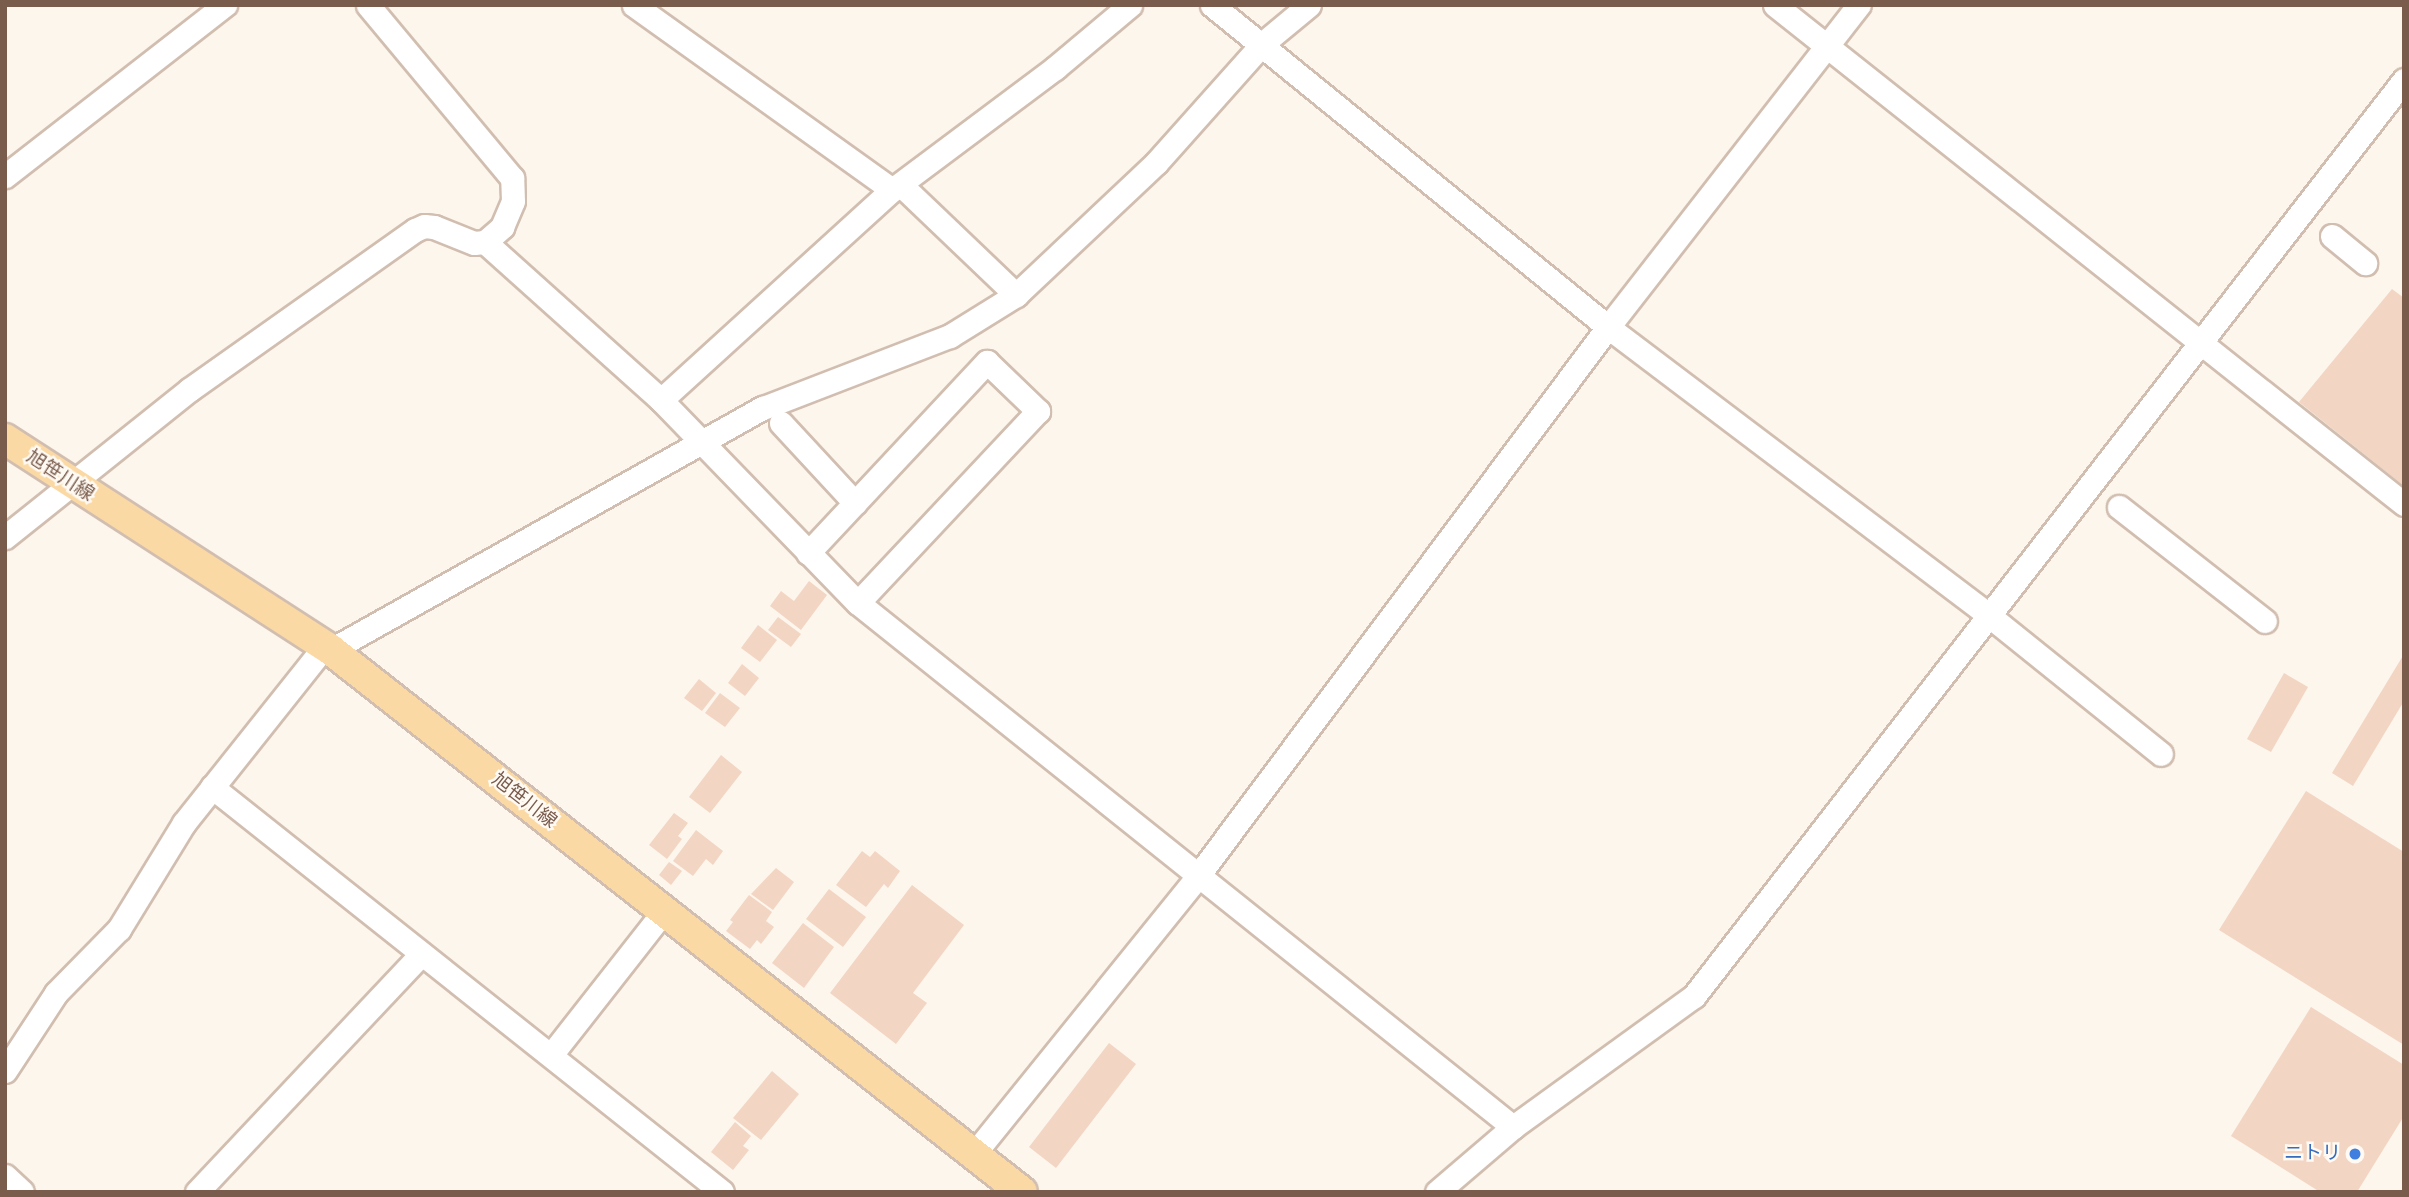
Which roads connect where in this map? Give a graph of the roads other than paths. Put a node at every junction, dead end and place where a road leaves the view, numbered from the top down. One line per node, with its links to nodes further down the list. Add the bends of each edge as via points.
1 (225, 5): 12 (street)
2 (368, 5): 15 (street, via 512,178 509,215)
3 (634, 5): 13 (street)
4 (1130, 5): 13 (street)
5 (1212, 5): 9 (street)
6 (1309, 5): 9 (street)
7 (1775, 5): 10 (street)
8 (1859, 5): 10 (street)
9 (1262, 44): 17 (street, via 1156,163); 18 (street)
10 (1828, 46): 18 (street); 19 (street)
11 (2404, 80): 19 (street)
12 (5, 176)
13 (897, 188): 17 (street); 20 (street)
14 (2332, 236): 16 (street)
15 (485, 242): 20 (street); 24 (street, via 464,241 434,227 415,230 188,390)
16 (2365, 262)
17 (1016, 295): 23 (street, via 950,336 763,408)
18 (1608, 327): 31 (street); 36 (street)
19 (2199, 342): 26 (street); 31 (street)
20 (662, 400): 23 (street)
21 (780, 423): 25 (street)
22 (5, 439): 24 (main road, 旭笹川線)
23 (700, 441): 29 (street); 33 (street, via 528,542)
24 (73, 485): 28 (street); 33 (main road, 旭笹川線)
25 (855, 503): 29 (street); 30 (street, via 987,362 1038,411)
26 (2404, 504)
27 (2119, 507): 32 (street)
28 (5, 537)
29 (808, 553): 30 (street)
30 (858, 603): 36 (street)
31 (1987, 614): 34 (street); 41 (street, via 1694,996)
32 (2265, 621)
33 (328, 648): 35 (street); 37 (main road, 旭笹川線)
34 (2161, 754)
35 (212, 787): 38 (street); 40 (street, via 184,823 119,929 56,993)
36 (1197, 877): 41 (street); 42 (street)
37 (664, 911): 39 (street); 42 (main road, 旭笹川線)
38 (421, 954): 39 (street); 45 (street)
39 (551, 1055): 46 (street)
40 (5, 1071)
41 (1513, 1127): 48 (street)
42 (973, 1155): 47 (main road, 旭笹川線)
43 (5, 1176): 44 (street)
44 (22, 1192)
45 (197, 1192)
46 (722, 1192)
47 (1022, 1192)
48 (1437, 1192)

